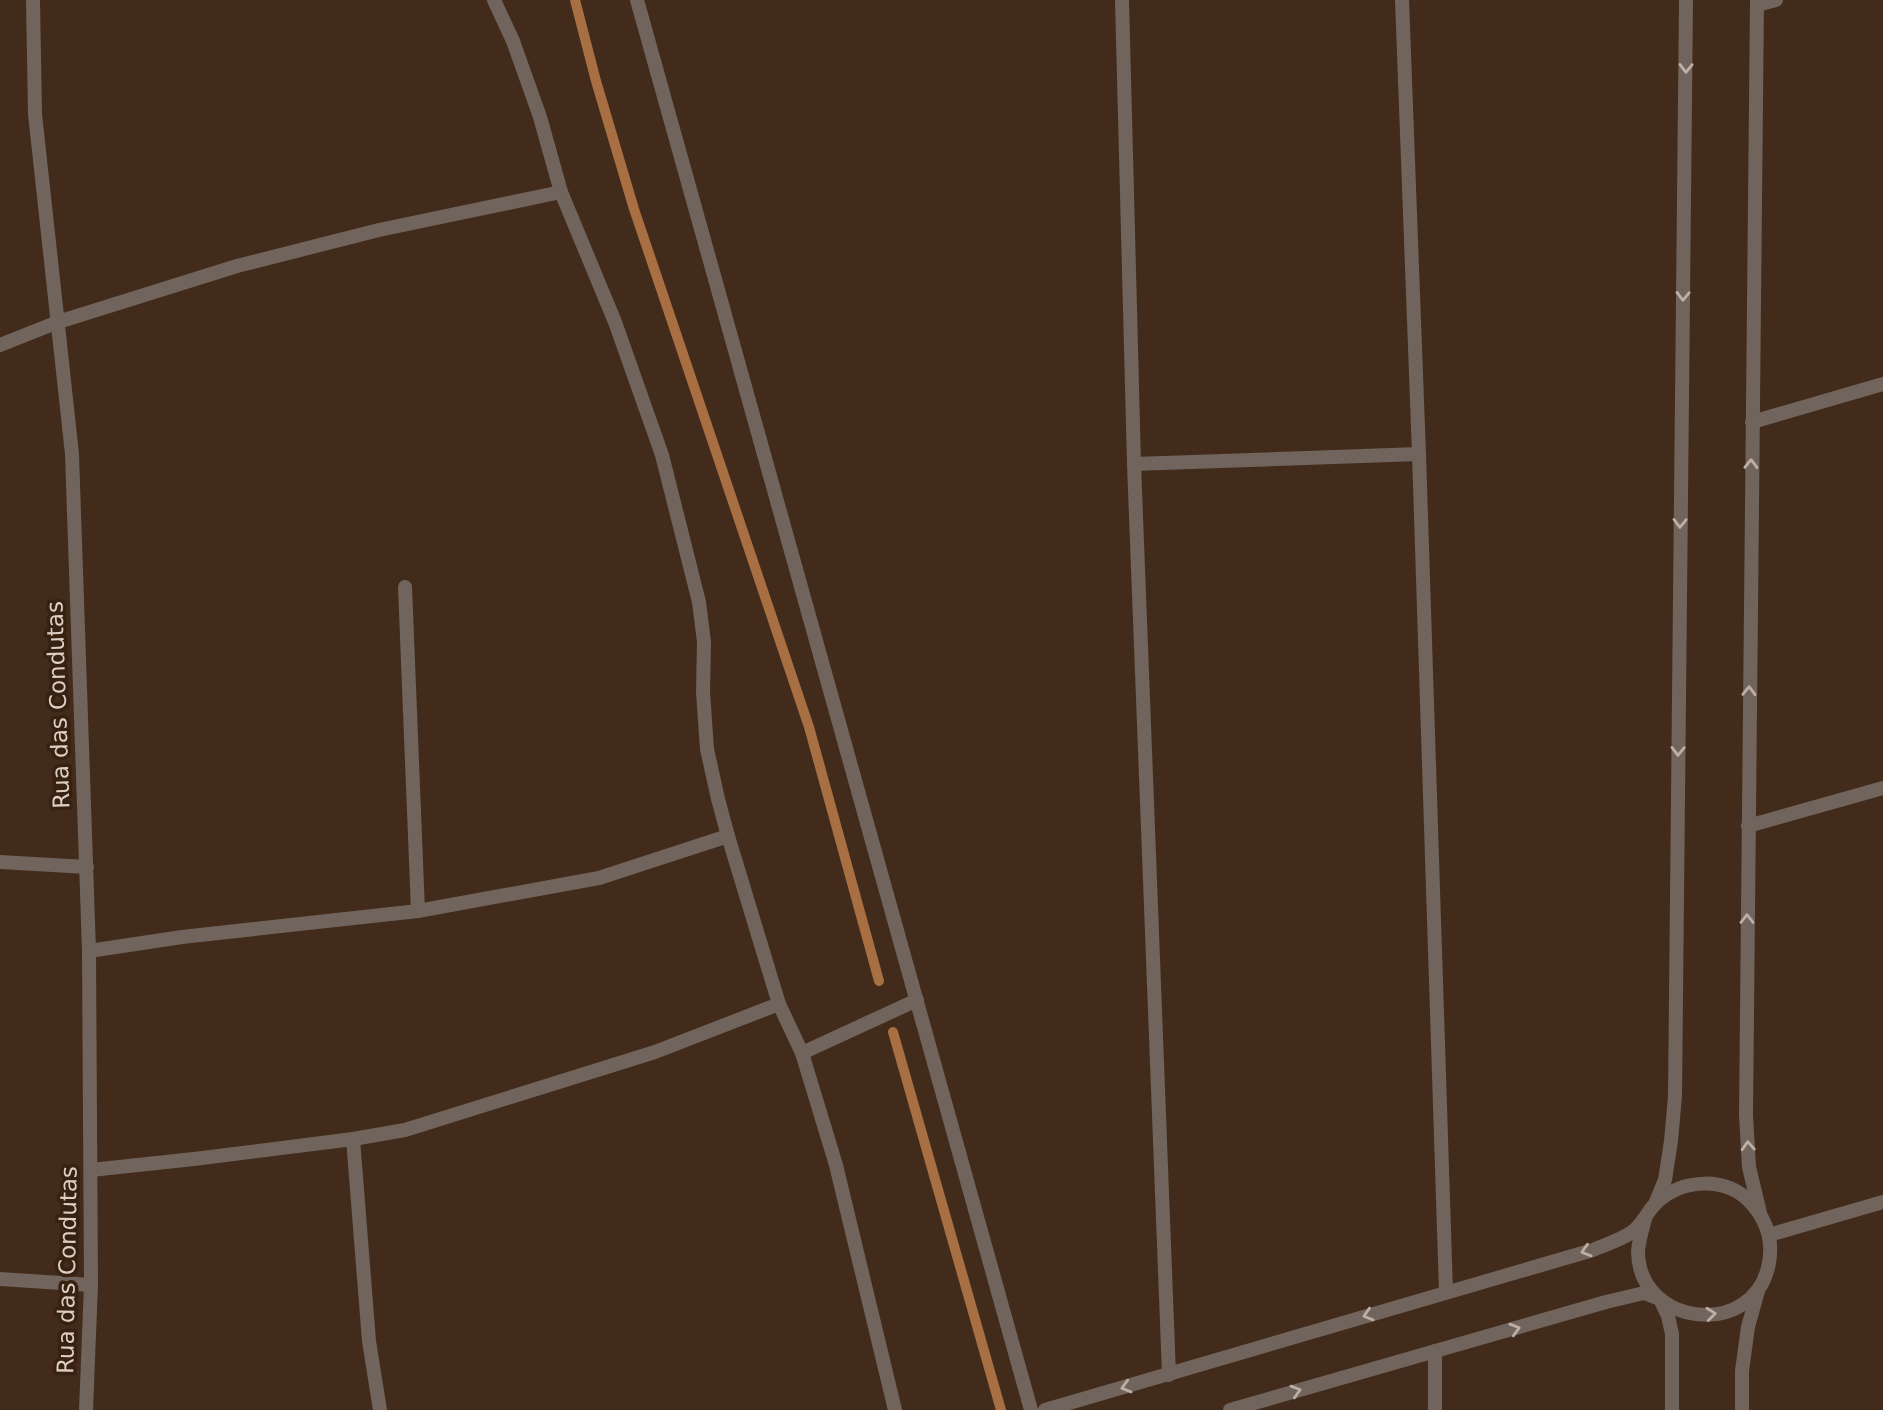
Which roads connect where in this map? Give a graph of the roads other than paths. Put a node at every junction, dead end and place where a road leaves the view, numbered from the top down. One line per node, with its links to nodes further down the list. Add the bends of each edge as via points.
1 (33, 0): 10 (street, Rua das Condutas, via 35,114)
2 (494, 0): 9 (street, via 531,92)
3 (637, 0): 24 (street)
4 (1122, 0): 15 (street)
5 (1402, 0): 14 (street)
6 (1686, 0): 30 (street, one-way to 30, via 1675,1096 1665,1180)
7 (1776, 0): 8 (street)
8 (1757, 3): 13 (street)
9 (561, 192): 10 (street, via 237,266); 19 (street, via 615,322 662,455 699,602 707,749)
10 (58, 321): 11 (street); 21 (street, Rua das Condutas, via 72,454)
11 (0, 345)
12 (1883, 384): 13 (street)
13 (1752, 422): 18 (street, one-way to 13)
14 (1419, 454): 15 (street); 37 (street)
15 (1134, 464): 40 (street)
16 (405, 587): 22 (street)
17 (1883, 788): 18 (street)
18 (1748, 826): 31 (street, one-way to 18, via 1749,1167 1746,1115)
19 (728, 836): 22 (street, via 599,878); 25 (street)
20 (0, 862): 21 (street)
21 (87, 867): 23 (street, Rua das Condutas)
22 (418, 911): 23 (street)
23 (89, 951): 28 (street, Rua das Condutas)
24 (911, 1002): 26 (street); 44 (street)
25 (779, 1004): 26 (street); 27 (street, via 655,1052 508,1099 405,1130)
26 (802, 1053): 43 (street, via 836,1165)
27 (353, 1139): 28 (street); 42 (street, via 369,1341)
28 (91, 1170): 35 (street, Rua das Condutas)
29 (1883, 1202): 33 (street)
30 (1655, 1204): 31 (street, via 1690,1184 1710,1183 1746,1198); 32 (street)
31 (1760, 1213): 33 (street)
32 (1645, 1219): 37 (street, one-way to 37, via 1632,1232 1593,1250); 38 (street, via 1638,1253 1641,1270)
33 (1769, 1235): 36 (street, via 1771,1253)
34 (0, 1279): 35 (street)
35 (91, 1285): 41 (street, Rua das Condutas)
36 (1760, 1287): 38 (street, one-way to 36, via 1675,1309 1713,1316 1731,1311); 49 (street, via 1748,1327)
37 (1446, 1292): 40 (street, one-way to 40)
38 (1660, 1299): 39 (street, one-way to 38, via 1644,1293); 48 (street, via 1672,1334)
39 (1435, 1352): 46 (street, one-way to 39); 47 (street)
40 (1169, 1374): 45 (street, one-way to 45)
41 (86, 1410)
42 (380, 1410)
43 (895, 1410)
44 (1031, 1410)
45 (1045, 1410)
46 (1230, 1410)
47 (1435, 1410)
48 (1672, 1410)
49 (1742, 1410)

